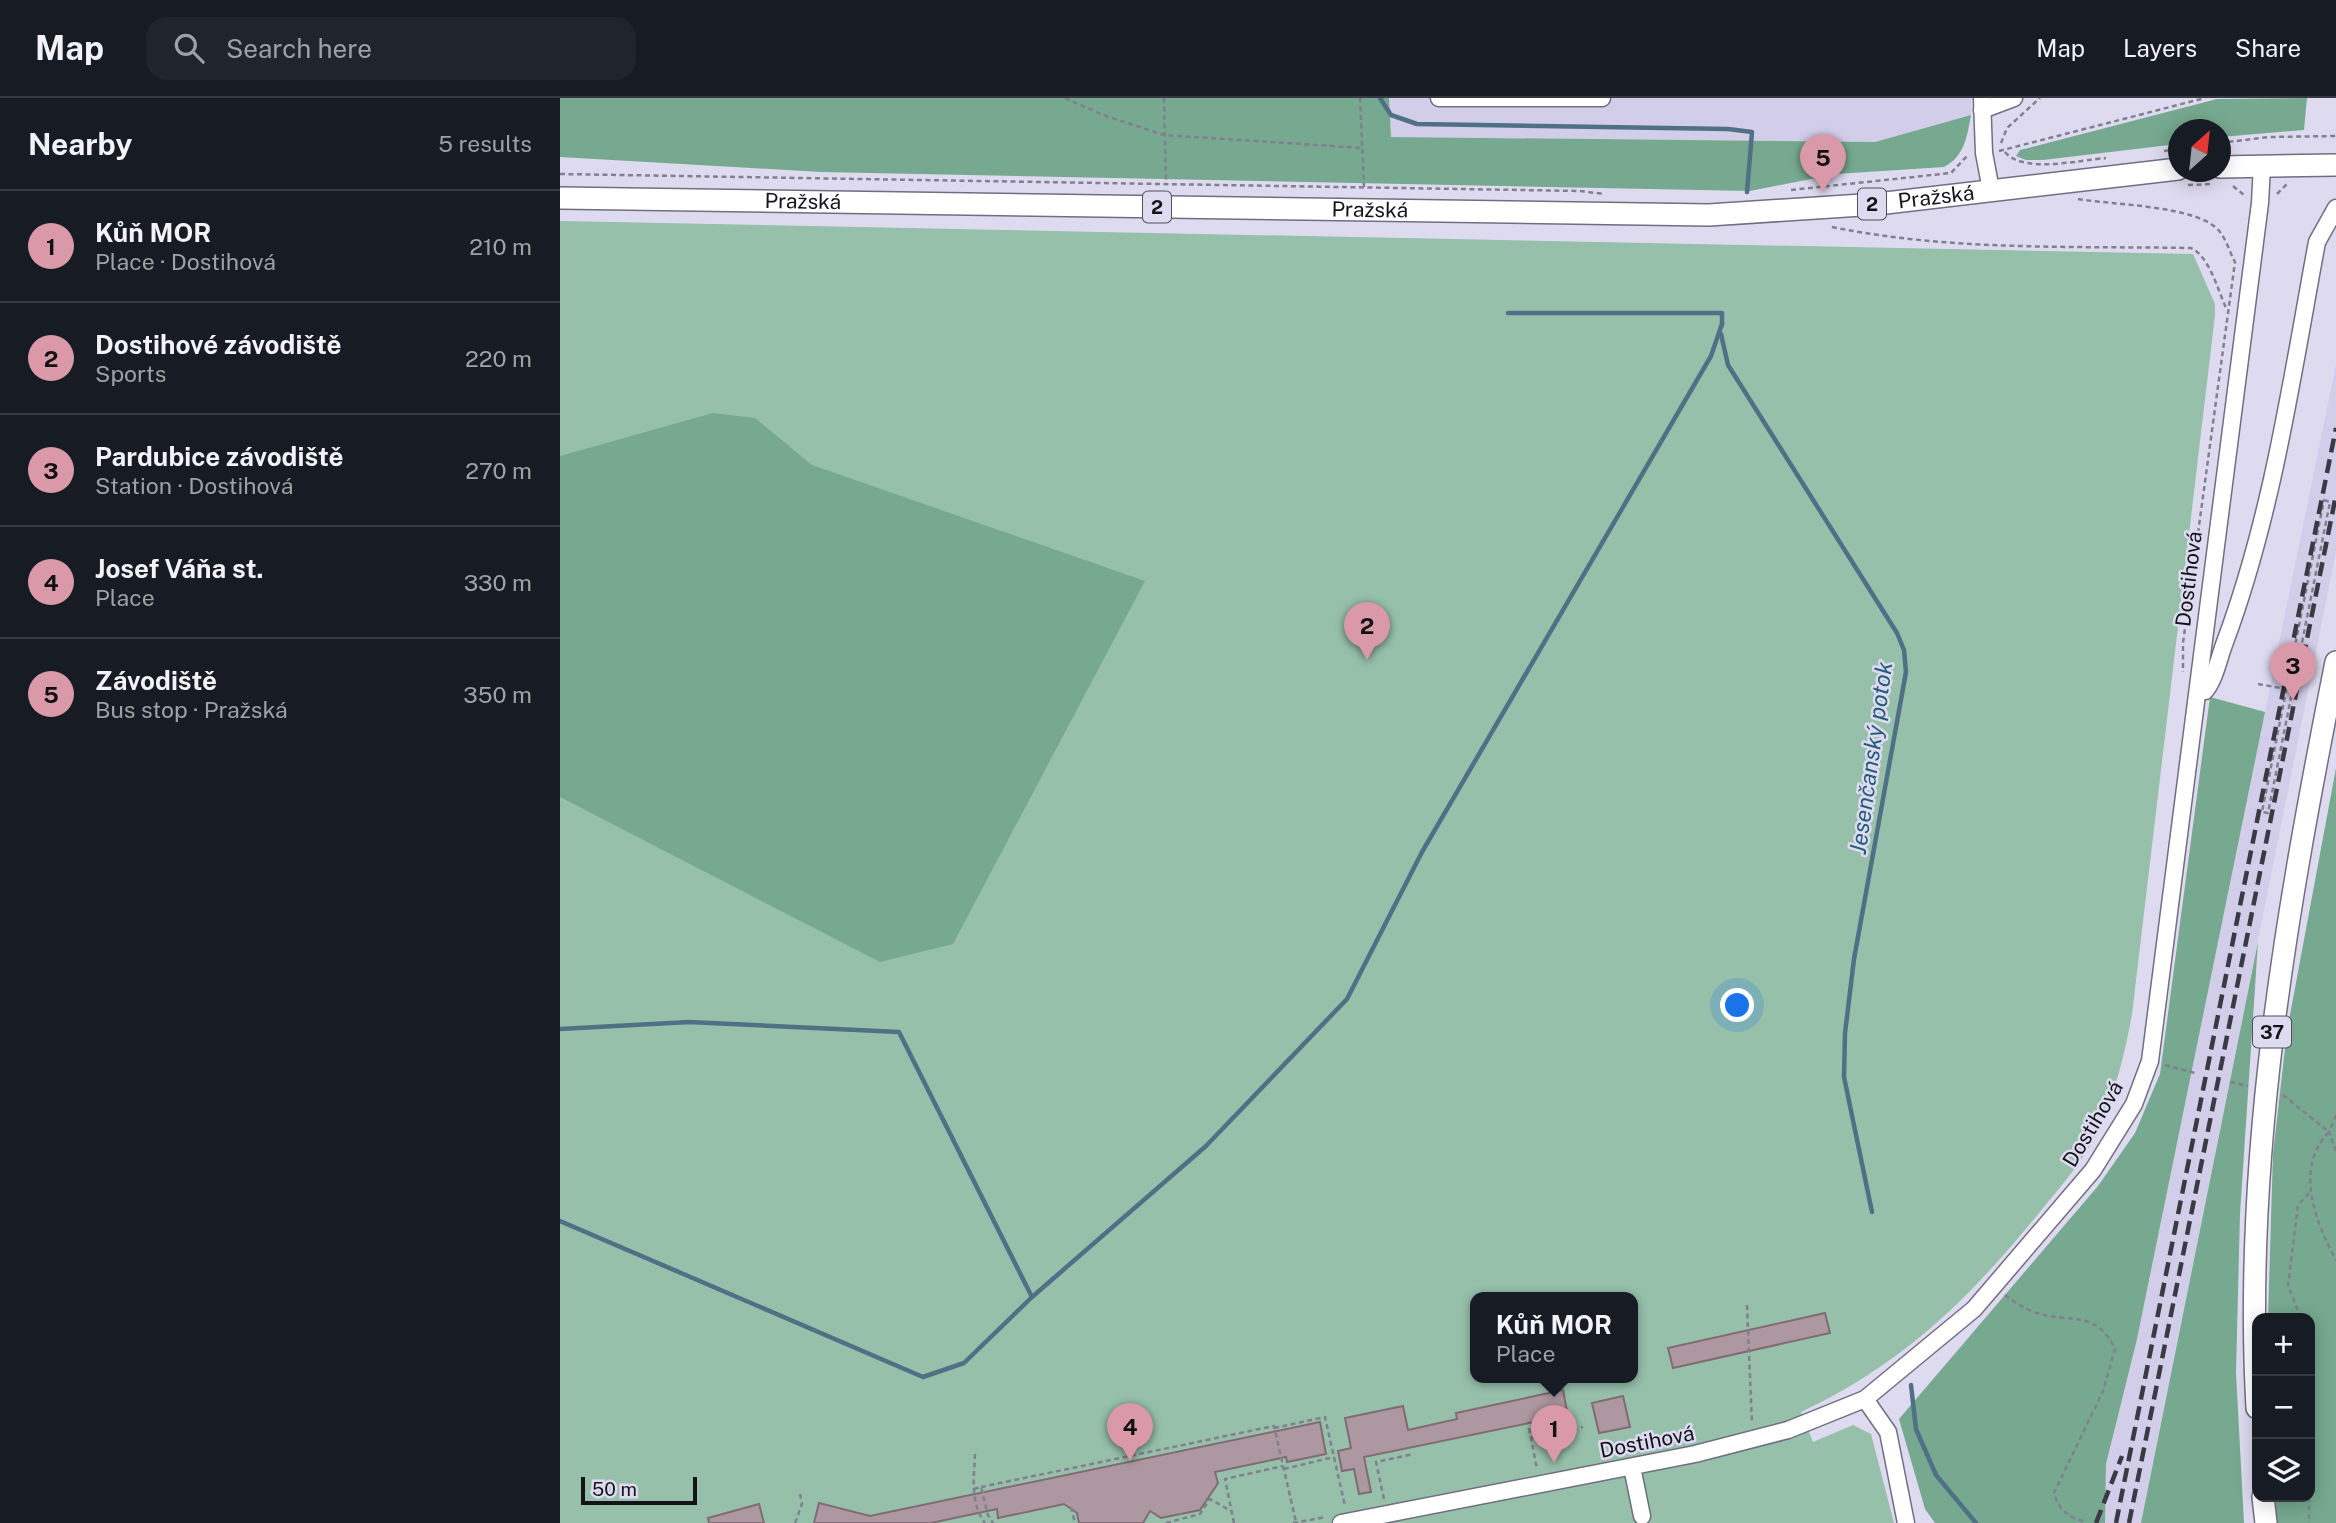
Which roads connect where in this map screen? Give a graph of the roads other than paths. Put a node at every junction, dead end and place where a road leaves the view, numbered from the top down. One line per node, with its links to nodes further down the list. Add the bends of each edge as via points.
1 (1439, 98): 2 (street)
2 (1602, 98)
3 (2014, 98): 4 (street)
4 (1982, 104): 9 (street)
5 (2262, 165): 6 (main road); 7 (main road); 15 (street, Dostihová, via 2150,1061 2134,1104 2093,1170 1994,1287 1914,1362)
6 (2336, 165)
7 (2231, 167)
8 (2168, 169): 9 (main road, Pražská / 2, via 2069,170)
9 (1991, 190): 10 (main road, Pražská / 2, via 1864,205 1709,215)
10 (560, 198)
11 (2336, 208): 13 (street, via 2317,242 2261,525 2235,616)
12 (2336, 662): 14 (main road, 37, via 2292,893 2266,1089 2256,1247)
13 (2205, 691)
14 (2257, 1376)
15 (1865, 1399): 16 (street, Dostihová, via 1788,1430); 20 (street, via 1888,1432)
16 (1632, 1467): 18 (street); 19 (street, Dostihová)
17 (2264, 1502): 21 (main road)
18 (1642, 1516)
19 (1344, 1518)
20 (1906, 1523)
21 (2266, 1523)

